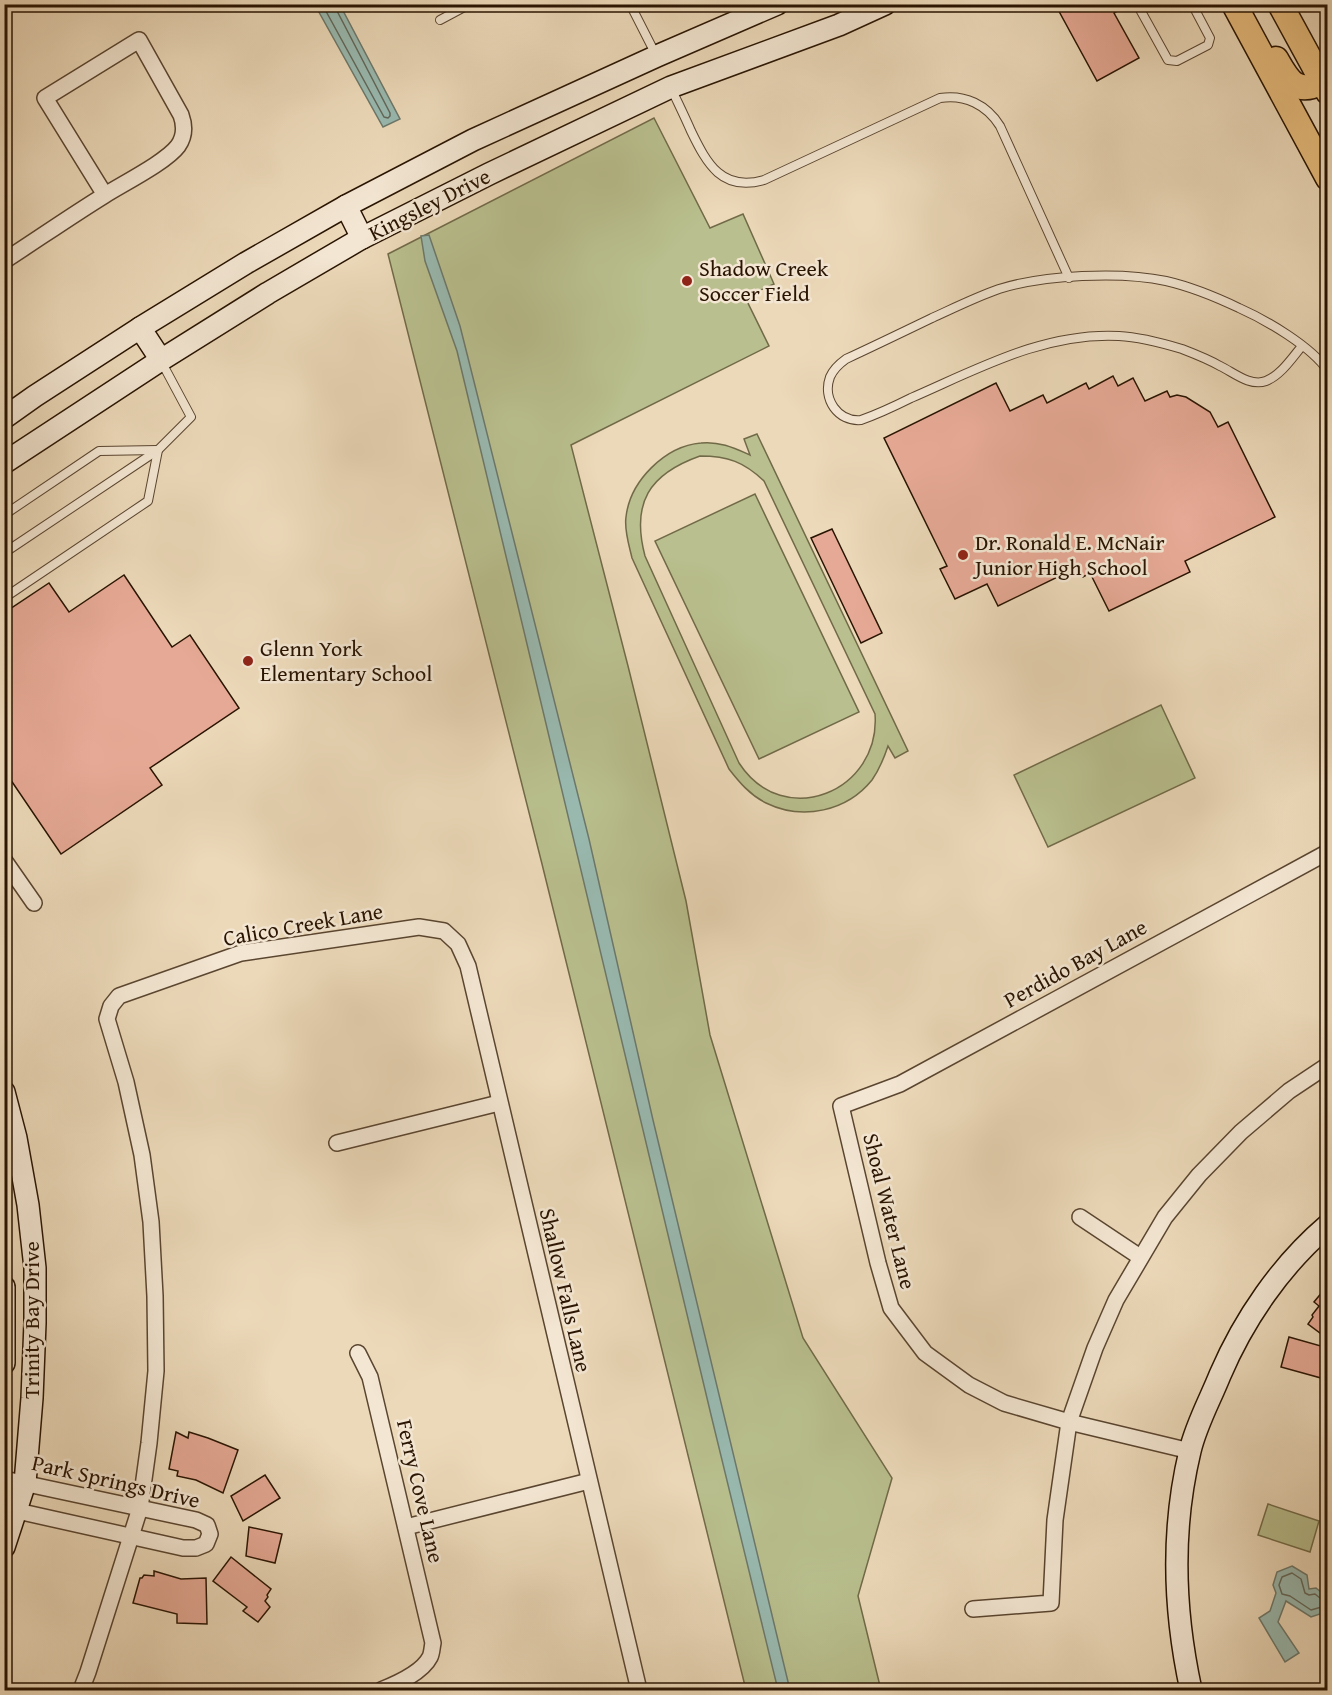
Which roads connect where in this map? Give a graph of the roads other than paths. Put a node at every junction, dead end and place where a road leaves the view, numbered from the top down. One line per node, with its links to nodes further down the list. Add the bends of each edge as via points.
1 (470, 4): 11 (lane)
2 (630, 4): 12 (lane)
3 (777, 4): 12 (main road, Kingsley Drive)
4 (885, 4): 14 (main road, Kingsley Drive)
5 (949, 4): 6 (lane)
6 (958, 4)
7 (1137, 4): 8 (lane, via 1168,60 1177,61 1208,45 1210,38)
8 (1192, 4)
9 (1235, 4): 13 (main road, via 1293,83 1302,88); 15 (main road)
10 (1280, 4): 13 (main road)
11 (440, 20)
12 (657, 56): 14 (main road); 17 (main road, Kingsley Drive, via 473,141)
13 (1326, 85)
14 (671, 87): 18 (main road, Kingsley Drive); 20 (lane, via 710,166 724,177 744,183 764,180 940,98 950,96 978,104 1000,126)
15 (1328, 178)
16 (105, 195): 16 (street, via 169,155 183,136 181,115 139,40 45,98); 19 (street)
17 (346, 206): 18 (main road); 21 (main road, Kingsley Drive)
18 (362, 238): 23 (main road, Kingsley Drive)
19 (4, 261)
20 (1069, 278): 22 (lane, via 1126,277 1186,286 1270,323); 22 (lane, via 1042,279 1001,289 846,359 830,377 830,402 843,416 861,420 1013,354 1078,338 1119,336 1160,343 1259,382 1279,372)
21 (140, 328): 23 (main road); 25 (main road, Kingsley Drive)
22 (1302, 346): 24 (lane)
23 (161, 360): 26 (lane, via 191,417); 27 (main road, Kingsley Drive)
24 (1328, 371)
25 (4, 418)
26 (158, 450): 28 (lane, via 99,451); 29 (lane); 30 (lane, via 148,501)
27 (4, 463)
28 (4, 515)
29 (4, 553)
30 (4, 598)
31 (1328, 852): 38 (street, Perdido Bay Lane, via 900,1084)
32 (4, 860): 33 (street)
33 (34, 903)
34 (419, 927): 37 (street, Shallow Falls Lane, via 444,931 458,944 468,966); 51 (street, Calico Creek Lane, via 241,953 119,996 111,1006 107,1019 140,1144 151,1222 156,1371)
35 (1328, 1065): 42 (street, via 1289,1091 1241,1132 1165,1217)
36 (4, 1092): 50 (main road, Trinity Bay Drive, via 28,1205 35,1268 32,1398)
37 (499, 1103): 39 (street); 49 (street, Shallow Falls Lane)
38 (841, 1106): 46 (street, Shoal Water Lane, via 891,1308 925,1353 969,1385 1004,1403)
39 (337, 1143)
40 (1080, 1217): 42 (street)
41 (1328, 1225): 47 (main road, via 1288,1265 1232,1348)
42 (1140, 1257): 46 (street, via 1095,1348)
43 (4, 1287): 45 (main road, Trinity Bay Drive)
44 (358, 1353): 53 (street, Ferry Cove Lane, via 370,1377)
45 (4, 1363)
46 (1069, 1422): 47 (street, Shoal Water Lane); 56 (street, via 1055,1520 1051,1603)
47 (1190, 1451): 60 (main road, via 1177,1563 1183,1651)
48 (4, 1479): 50 (street, Park Springs Drive)
49 (589, 1481): 53 (street); 59 (street, Shallow Falls Lane)
50 (25, 1483): 51 (street, Park Springs Drive); 52 (main road, Trinity Bay Drive)
51 (140, 1508): 54 (street); 54 (street, Park Springs Drive, via 196,1520 207,1526 210,1534 206,1544 196,1548)
52 (10, 1509): 54 (street, Park Springs Drive); 55 (main road, Trinity Bay Drive)
53 (406, 1527): 58 (street, Ferry Cove Lane, via 433,1642 424,1666)
54 (131, 1536): 57 (street)
55 (4, 1547)
56 (973, 1609)
57 (81, 1690)
58 (381, 1690)
59 (639, 1690)
60 (1191, 1690)

